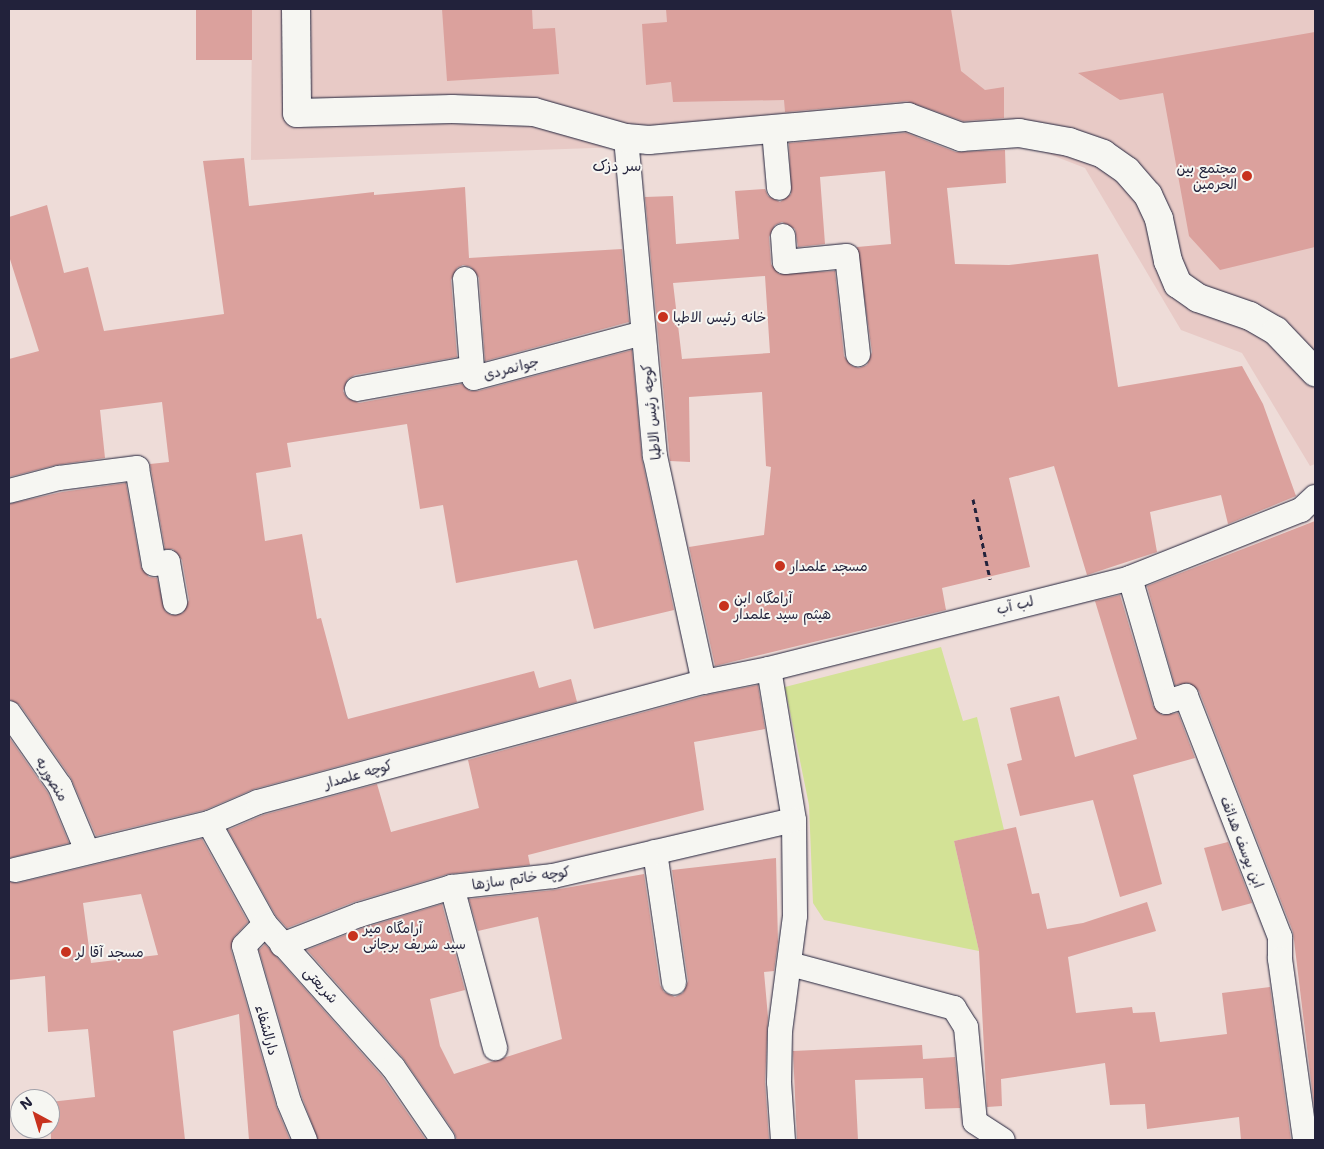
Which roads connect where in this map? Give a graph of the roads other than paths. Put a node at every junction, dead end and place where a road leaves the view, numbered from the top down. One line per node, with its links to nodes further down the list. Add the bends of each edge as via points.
1 (296, 9): 3 (street, via 297,113 452,109 534,112)
2 (774, 131): 3 (street); 4 (lane); 10 (street, via 908,117 960,137 1019,133 1069,142 1103,154 1127,171 1148,194 1159,219 1168,260 1178,284 1198,298 1250,316 1276,330)
3 (626, 138): 7 (lane, کوچه رئیس الاطبا)
4 (779, 188)
5 (783, 236): 8 (lane, via 785,262 847,256)
6 (465, 279): 9 (lane)
7 (643, 333): 9 (lane, جوانمردی, via 474,378); 17 (lane, کوچه رئیس الاطبا, via 655,456)
8 (858, 354)
9 (472, 368): 11 (lane, جوانمردی)
10 (1315, 372)
11 (357, 389)
12 (9, 491): 15 (lane, via 59,478 137,468 154,564 168,562)
13 (1315, 497): 14 (lane, لب آب, via 1301,510)
14 (1130, 578): 16 (lane, لب آب); 34 (lane, ابن یوسف هدائف, via 1166,702 1186,696 1280,937 1280,959)
15 (175, 602)
16 (769, 669): 17 (lane, لب آب); 19 (lane)
17 (704, 682): 20 (lane, کوچه علمدار, via 258,802)
18 (9, 713): 21 (lane, منصوریه, via 60,786)
19 (794, 820): 22 (lane, کوچه خاتم سازها); 27 (lane, via 795,916)
20 (209, 824): 21 (lane, کوچه علمدار); 25 (lane, شریعتی)
21 (87, 851): 23 (lane, کوچه علمدار)
22 (655, 852): 24 (lane, کوچه خاتم سازها, via 553,876); 28 (lane)
23 (15, 870)
24 (452, 887): 26 (lane, کوچه خاتم سازها, via 359,915); 29 (lane)
25 (265, 924): 26 (lane, شریعتی); 30 (lane, دارالشفاء, via 244,946 289,1102)
26 (282, 945): 31 (lane, شریعتی, via 393,1067)
27 (790, 964): 32 (lane, via 780,1031 778,1082); 33 (lane, via 954,1008 966,1027 975,1122)
28 (674, 983)
29 (495, 1048)
30 (305, 1140)
31 (443, 1140)
32 (783, 1140)
33 (1003, 1140)
34 (1305, 1140)

